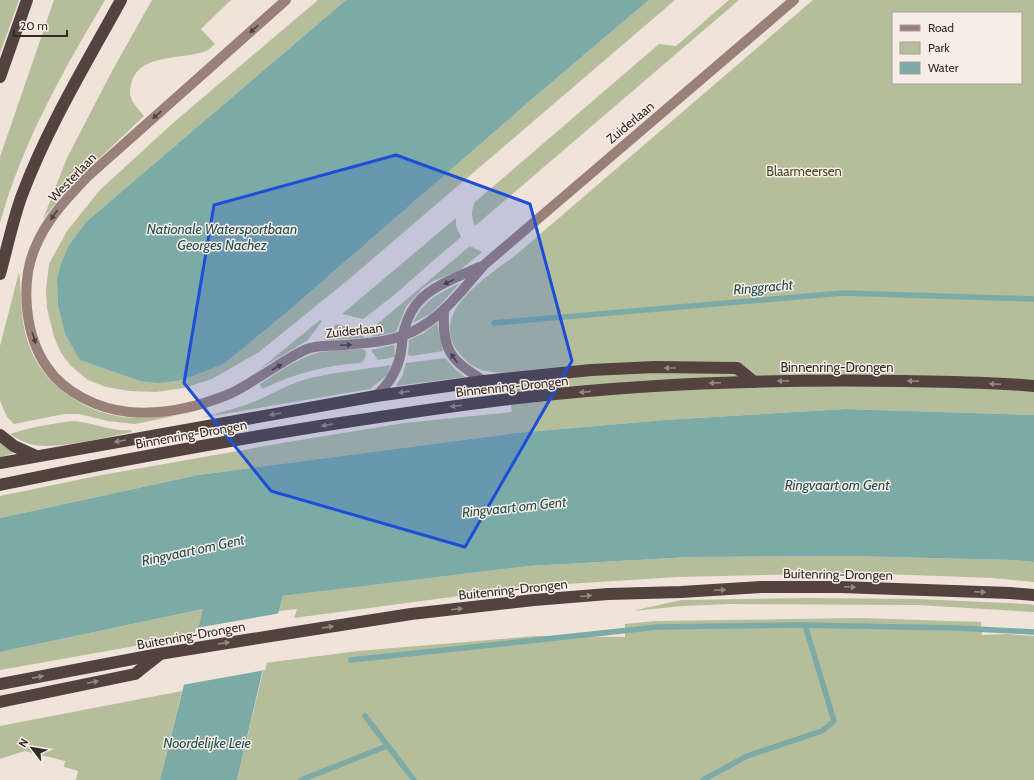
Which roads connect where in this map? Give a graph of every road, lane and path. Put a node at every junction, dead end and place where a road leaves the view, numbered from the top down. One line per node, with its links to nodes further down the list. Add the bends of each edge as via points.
1 (27, 0): 5 (highway)
2 (122, 0): 7 (highway, via 60,108 41,149 21,196)
3 (794, 0): 6 (street, Zuiderlaan)
4 (284, 1): 10 (street, Westerlaan, one-way to 10, via 67,197 34,248 26,280 26,296 33,336 47,368 73,392 91,402 130,412 176,410 227,395)
5 (0, 77)
6 (484, 265): 8 (street, Zuiderlaan); 9 (street, Zuiderlaan, one-way to 9, via 432,290 420,300 404,327)
7 (0, 274)
8 (444, 310): 9 (street, Zuiderlaan, via 421,327); 11 (street, one-way to 8, via 462,367 450,354 446,341)
9 (403, 336): 10 (street, Zuiderlaan, one-way to 9, via 376,342); 14 (street, Zuiderlaan, via 401,356 394,374)
10 (308, 349)
11 (484, 381): 12 (highway, one-way to 11, via 737,368 591,370); 14 (highway, one-way to 14)
12 (754, 382): 13 (highway, Binnenring-Drongen, one-way to 12, via 844,380); 18 (highway, Binnenring-Drongen, one-way to 18, via 655,386 432,408 227,441)
13 (1034, 386)
14 (376, 396): 16 (highway, one-way to 16)
15 (0, 435): 16 (highway, via 14,446)
16 (36, 456): 17 (highway)
17 (0, 463)
18 (0, 485)
19 (1034, 595): 20 (highway, Buitenring-Drongen, one-way to 19, via 411,614 608,594 761,587 840,587)
20 (160, 654): 21 (highway, Buitenring-Drongen, one-way to 20); 22 (highway, one-way to 20, via 135,674)
21 (0, 684)
22 (0, 702)

